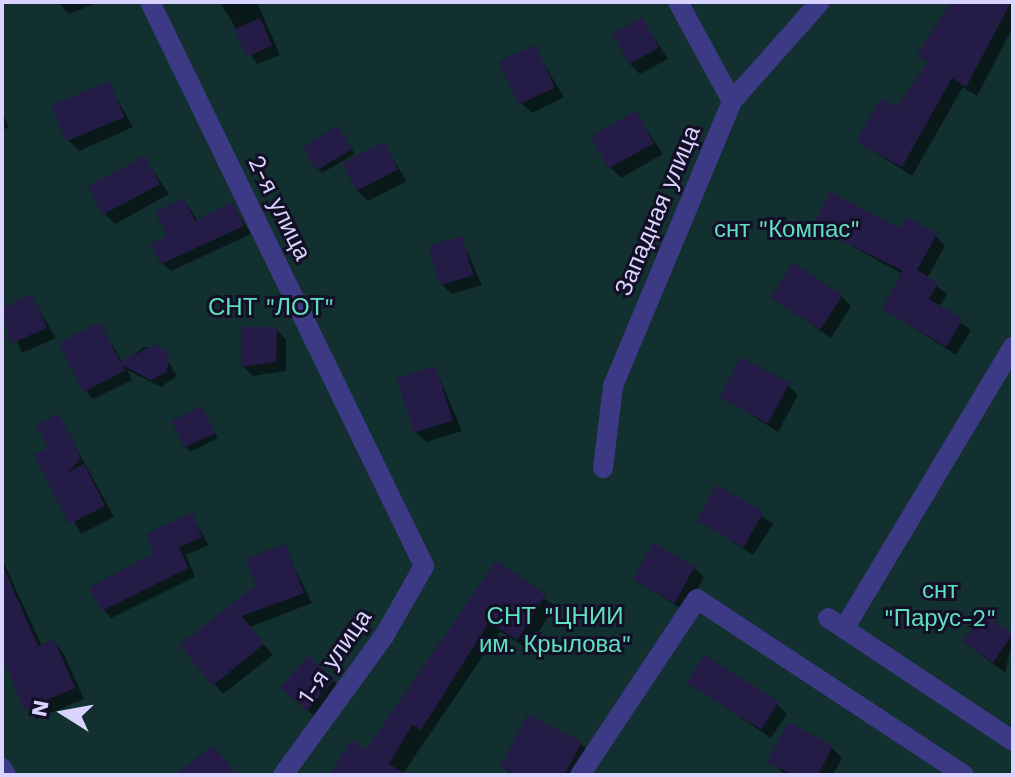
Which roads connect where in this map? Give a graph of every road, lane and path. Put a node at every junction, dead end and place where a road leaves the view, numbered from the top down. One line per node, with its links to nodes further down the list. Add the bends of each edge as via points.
1 (150, 2): 7 (street, 2-я улица)
2 (678, 2): 4 (street)
3 (820, 2): 4 (street, Западная улица)
4 (732, 101): 6 (street, Западная улица, via 613,386)
5 (1013, 347): 8 (street, via 836,624)
6 (603, 468)
7 (424, 566): 11 (street, 1-я улица, via 384,636)
8 (1013, 741)
9 (2, 768): 10 (street)
10 (6, 775)
11 (283, 775)
12 (580, 775): 13 (street, via 697,599)
13 (964, 775)

